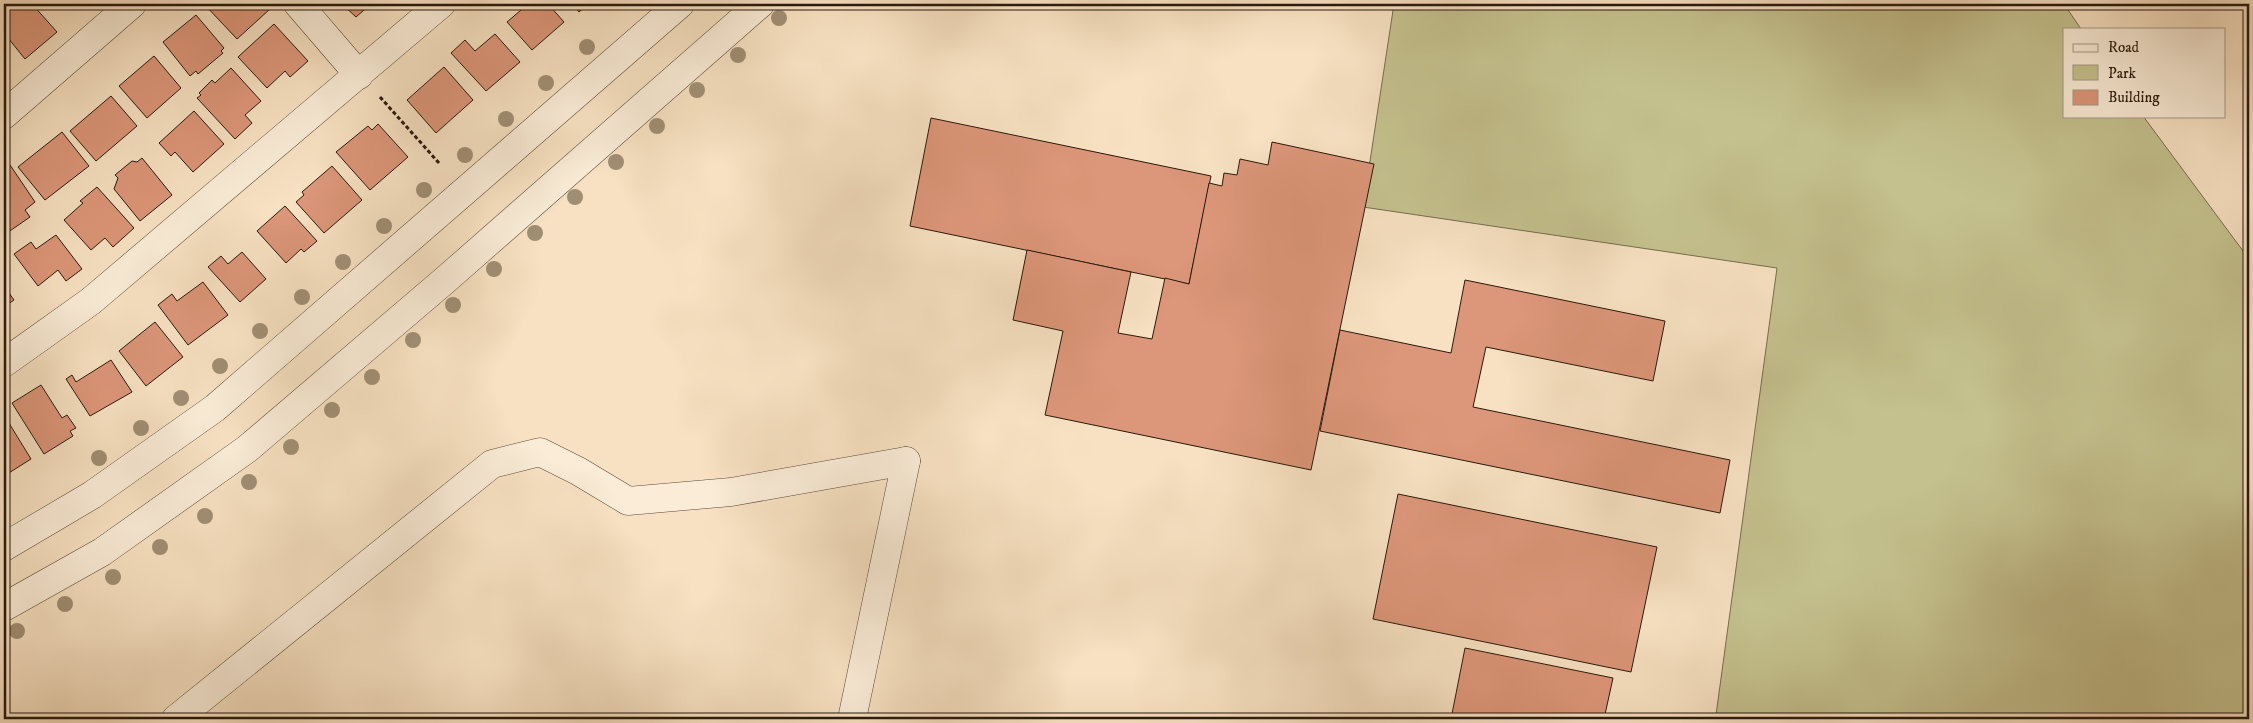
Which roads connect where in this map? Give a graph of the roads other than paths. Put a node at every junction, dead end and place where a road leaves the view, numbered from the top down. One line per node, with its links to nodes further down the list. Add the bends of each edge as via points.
1 (132, 4): 7 (street)
2 (298, 4): 6 (street)
3 (441, 4): 6 (street)
4 (680, 4): 9 (street, via 215,408 92,495)
5 (760, 4): 10 (street, via 444,282 247,449 102,552)
6 (359, 75): 8 (street, via 92,301)
7 (4, 115)
8 (4, 363)
9 (4, 547)
10 (4, 607)
11 (176, 719): 12 (street, via 492,464 540,452 628,501 731,492 906,460)
12 (852, 719)

